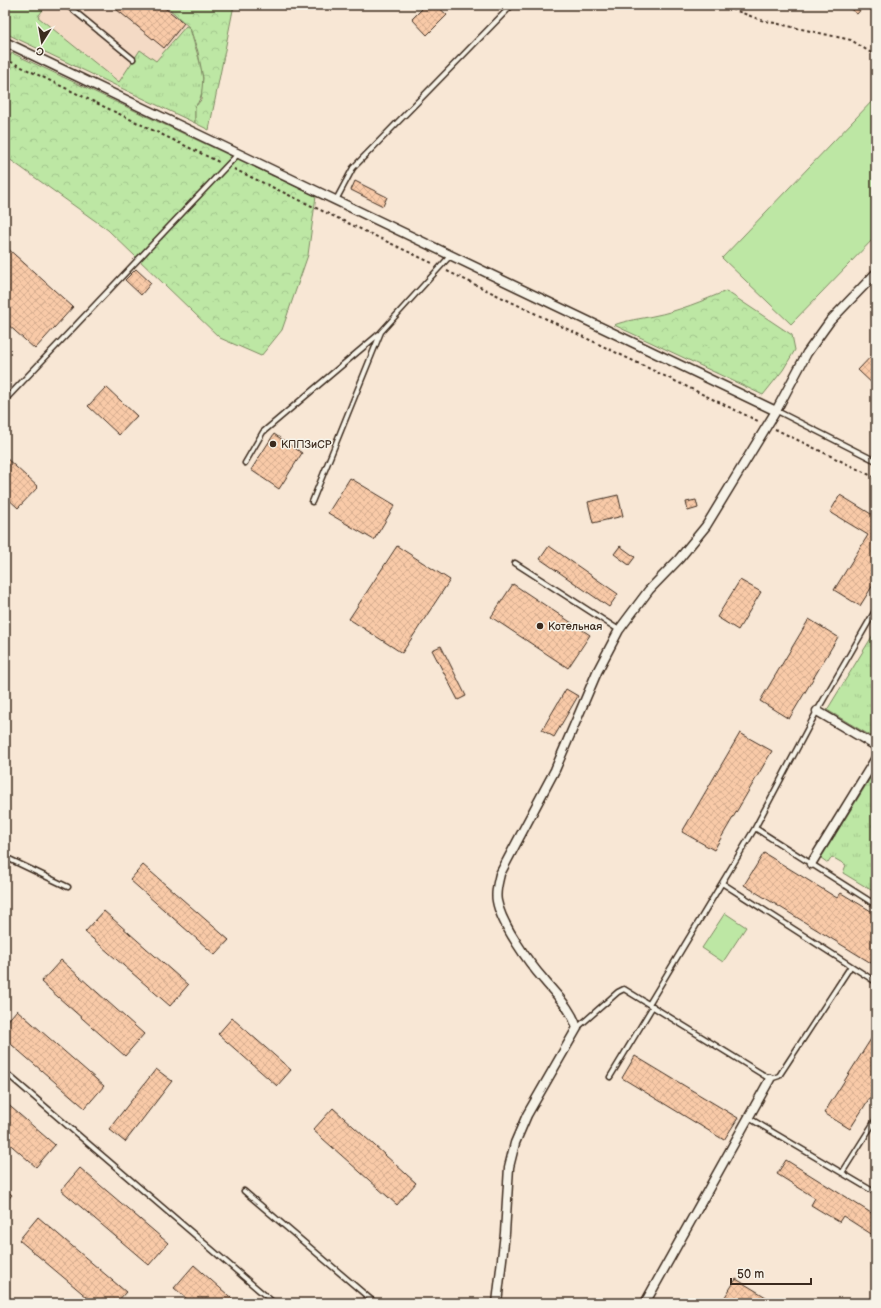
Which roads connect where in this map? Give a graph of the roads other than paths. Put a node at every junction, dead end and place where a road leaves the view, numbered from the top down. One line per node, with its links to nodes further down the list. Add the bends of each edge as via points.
1 (67, 5): 4 (lane)
2 (512, 5): 6 (lane, via 353,168)
3 (5, 42): 5 (street)
4 (132, 59)
5 (238, 153): 6 (street); 10 (lane)
6 (336, 200): 7 (street)
7 (451, 255): 9 (lane); 11 (street)
8 (876, 273): 11 (street, via 825,327 807,353)
9 (381, 332): 13 (lane, via 263,432); 14 (lane)
10 (5, 400)
11 (776, 411): 12 (lane); 17 (street, via 706,526 649,590)
12 (876, 461)
13 (245, 463)
14 (312, 502)
15 (516, 563): 17 (lane)
16 (876, 609): 18 (lane)
17 (619, 630): 30 (street, via 597,672 555,770 500,874 497,887 496,900 502,916 533,968 573,1014)
18 (817, 711): 19 (street); 21 (lane)
19 (876, 746)
20 (876, 758): 23 (street)
21 (755, 828): 23 (lane); 24 (lane)
22 (5, 857): 25 (lane)
23 (811, 864): 26 (lane)
24 (722, 883): 27 (lane); 29 (lane)
25 (68, 887)
26 (876, 905)
27 (851, 966): 28 (lane); 33 (lane, via 779,1076)
28 (876, 982)
29 (651, 1005): 30 (lane, via 624,989); 32 (lane); 33 (lane)
30 (577, 1028): 41 (street, via 527,1115 515,1143 509,1168)
31 (5, 1072): 39 (lane)
32 (610, 1077)
33 (770, 1080): 34 (street)
34 (748, 1117): 36 (lane); 42 (street)
35 (876, 1119): 36 (lane)
36 (842, 1173): 38 (lane)
37 (244, 1191): 40 (lane)
38 (876, 1193)
39 (274, 1303)
40 (375, 1303)
41 (497, 1303)
42 (645, 1303)

